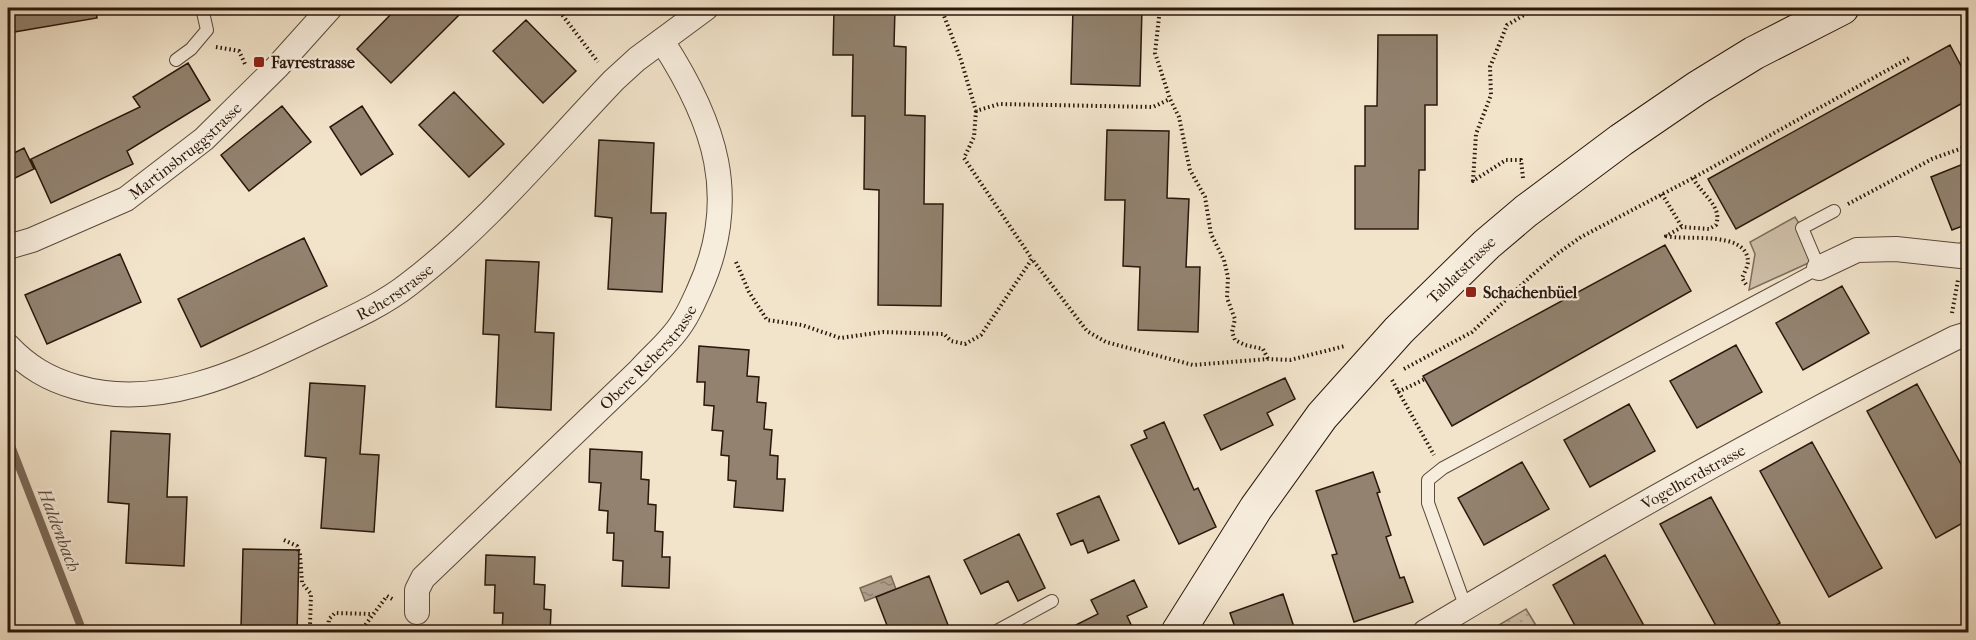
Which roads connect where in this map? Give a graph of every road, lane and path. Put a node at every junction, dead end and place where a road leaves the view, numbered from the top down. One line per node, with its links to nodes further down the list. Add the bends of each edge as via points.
1 (202, 8): 10 (lane, via 207,30)
2 (330, 8): 14 (street, Martinsbruggstrasse)
3 (557, 8): 13 (path)
4 (706, 8): 9 (street, Reherstrasse)
5 (941, 8): 16 (path)
6 (1160, 8): 15 (path, via 1155,53)
7 (1536, 8): 20 (path, via 1507,25 1490,67 1491,95 1476,134 1473,181 1506,160 1521,160)
8 (1842, 8): 20 (street, Tablatstrasse, via 1754,53 1697,88)
9 (662, 41): 23 (street, Obere Reherstrasse, via 697,99 717,158); 31 (street, Reherstrasse, via 614,80 483,219 408,285 354,317 270,357 189,387 138,396 86,390 45,376)
10 (191, 49): 12 (lane); 14 (path, via 213,46 239,51 249,71)
11 (1911, 57): 18 (path)
12 (176, 60)
13 (603, 67)
14 (265, 80): 24 (street, Martinsbruggstrasse, via 204,139 126,199)
15 (1170, 99): 16 (path, via 1153,107 999,104); 32 (path, via 1179,117 1190,170 1205,197 1211,234 1224,260 1235,340 1263,349)
16 (976, 111): 26 (path, via 975,137 964,158)
17 (1968, 146): 21 (path, via 1932,159)
18 (1694, 178): 19 (path); 22 (path, via 1719,217 1709,229)
19 (1662, 194): 22 (path); 33 (path, via 1573,243 1530,276 1472,332 1413,366 1390,371)
20 (1526, 211): 33 (street, Tablatstrasse, via 1399,330)
21 (1834, 211): 27 (lane, via 1802,228)
22 (1682, 227): 28 (path, via 1666,236 1737,242 1745,250 1748,262 1742,279)
23 (717, 241): 26 (path, via 729,247 749,292 767,320 802,325 840,338 883,333 944,334 951,341 965,344 981,335); 40 (street, Obere Reherstrasse, via 682,324 423,578 417,590)
24 (8, 247)
25 (1965, 254): 27 (street, via 1857,250); 29 (path)
26 (1032, 259): 32 (path, via 1087,331 1106,342 1193,365)
27 (1819, 268): 28 (lane)
28 (1756, 300): 39 (lane, via 1443,468 1428,480 1428,503)
29 (1954, 313)
30 (1968, 334): 39 (street, Vogelherdstrasse, via 1870,380)
31 (8, 346)
32 (1268, 359): 33 (path, via 1290,360 1359,343)
33 (1383, 368): 35 (path); 45 (street, Tablatstrasse, via 1322,416 1256,508)
34 (1425, 379): 35 (path)
35 (1398, 392): 36 (path)
36 (1424, 440)
37 (284, 540): 42 (path, via 297,546 302,583 311,594 310,625)
38 (1052, 601): 44 (lane)
39 (1466, 608): 46 (street, Vogelherdstrasse)
40 (417, 612): 41 (path, via 387,596)
41 (372, 614): 42 (path, via 335,613); 43 (path)
42 (320, 633)
43 (360, 633)
44 (995, 633)
45 (1178, 633)
46 (1425, 633)

